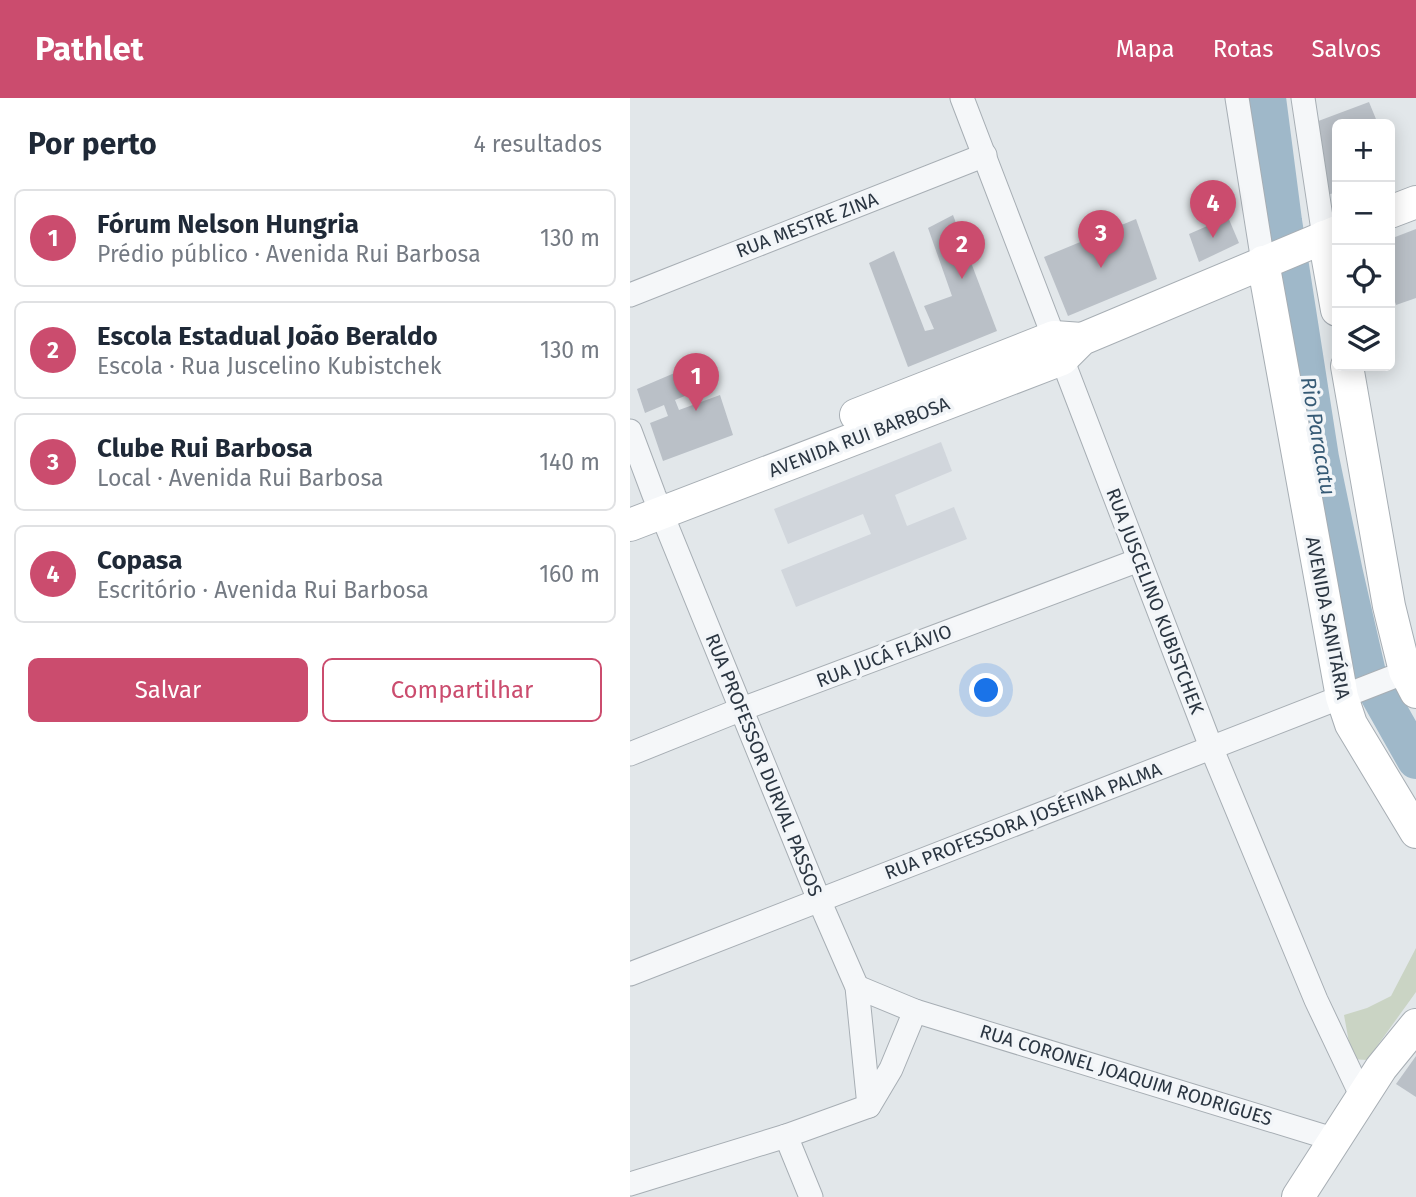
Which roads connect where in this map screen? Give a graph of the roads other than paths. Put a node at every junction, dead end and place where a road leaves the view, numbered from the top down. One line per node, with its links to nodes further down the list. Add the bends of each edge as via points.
1 (962, 98): 4 (street, RUA JUSCELINO KUBISTCHEK)
2 (1237, 98): 7 (street, AVENIDA SANITÁRIA)
3 (1303, 98): 7 (street, AVENIDA SANITÁRIA)
4 (985, 155): 8 (street, RUA MESTRE ZINA); 10 (street, RUA JUSCELINO KUBISTCHEK)
5 (1416, 202): 6 (street)
6 (1395, 210)
7 (1300, 247): 9 (street, AVENIDA SANITÁRIA); 10 (street, AVENIDA RUI BARBOSA); 17 (street, AVENIDA SANITÁRIA)
8 (630, 295)
9 (1336, 308)
10 (1066, 345): 13 (street, AVENIDA RUI BARBOSA); 15 (street, RUA JUSCELINO KUBISTCHEK)
11 (1348, 371): 16 (street, via 1389,606)
12 (630, 431): 13 (street, RUA PROFESSOR DURVAL PASSOS)
13 (648, 504): 14 (street, AVENIDA RUI BARBOSA); 18 (street, RUA PROFESSOR DURVAL PASSOS)
14 (630, 525)
15 (1139, 561): 18 (street, RUA JUCÁ FLÁVIO); 19 (street, RUA JUSCELINO KUBISTCHEK)
16 (1407, 677): 17 (street, RUA PROFESSORA JOSÉFINA PALMA)
17 (1346, 695): 19 (street, RUA PROFESSORA JOSÉFINA PALMA); 21 (street, AVENIDA SANITÁRIA, via 1351,724)
18 (742, 709): 20 (street, RUA JUCÁ FLÁVIO); 22 (street, RUA PROFESSOR DURVAL PASSOS)
19 (1211, 747): 22 (street, RUA PROFESSORA JOSÉFINA PALMA); 27 (street, RUA JUSCELINO KUBISTCHEK, via 1316,1000)
20 (630, 754)
21 (1416, 832)
22 (819, 900): 23 (street, RUA PROFESSORA JOSÉFINA PALMA); 24 (street, RUA PROFESSOR DURVAL PASSOS)
23 (630, 974)
24 (857, 987): 25 (street, RUA CORONEL JOAQUIM RODRIGUES); 28 (street, RUA PROFESSOR DURVAL PASSOS)
25 (915, 1011): 28 (street, via 891,1069); 30 (street, RUA CORONEL JOAQUIM RODRIGUES)
26 (1416, 1025): 27 (street)
27 (1362, 1097): 30 (street)
28 (869, 1106): 29 (street)
29 (786, 1136): 31 (street); 32 (street)
30 (1336, 1140): 33 (street)
31 (630, 1184)
32 (811, 1197)
33 (1298, 1197)

